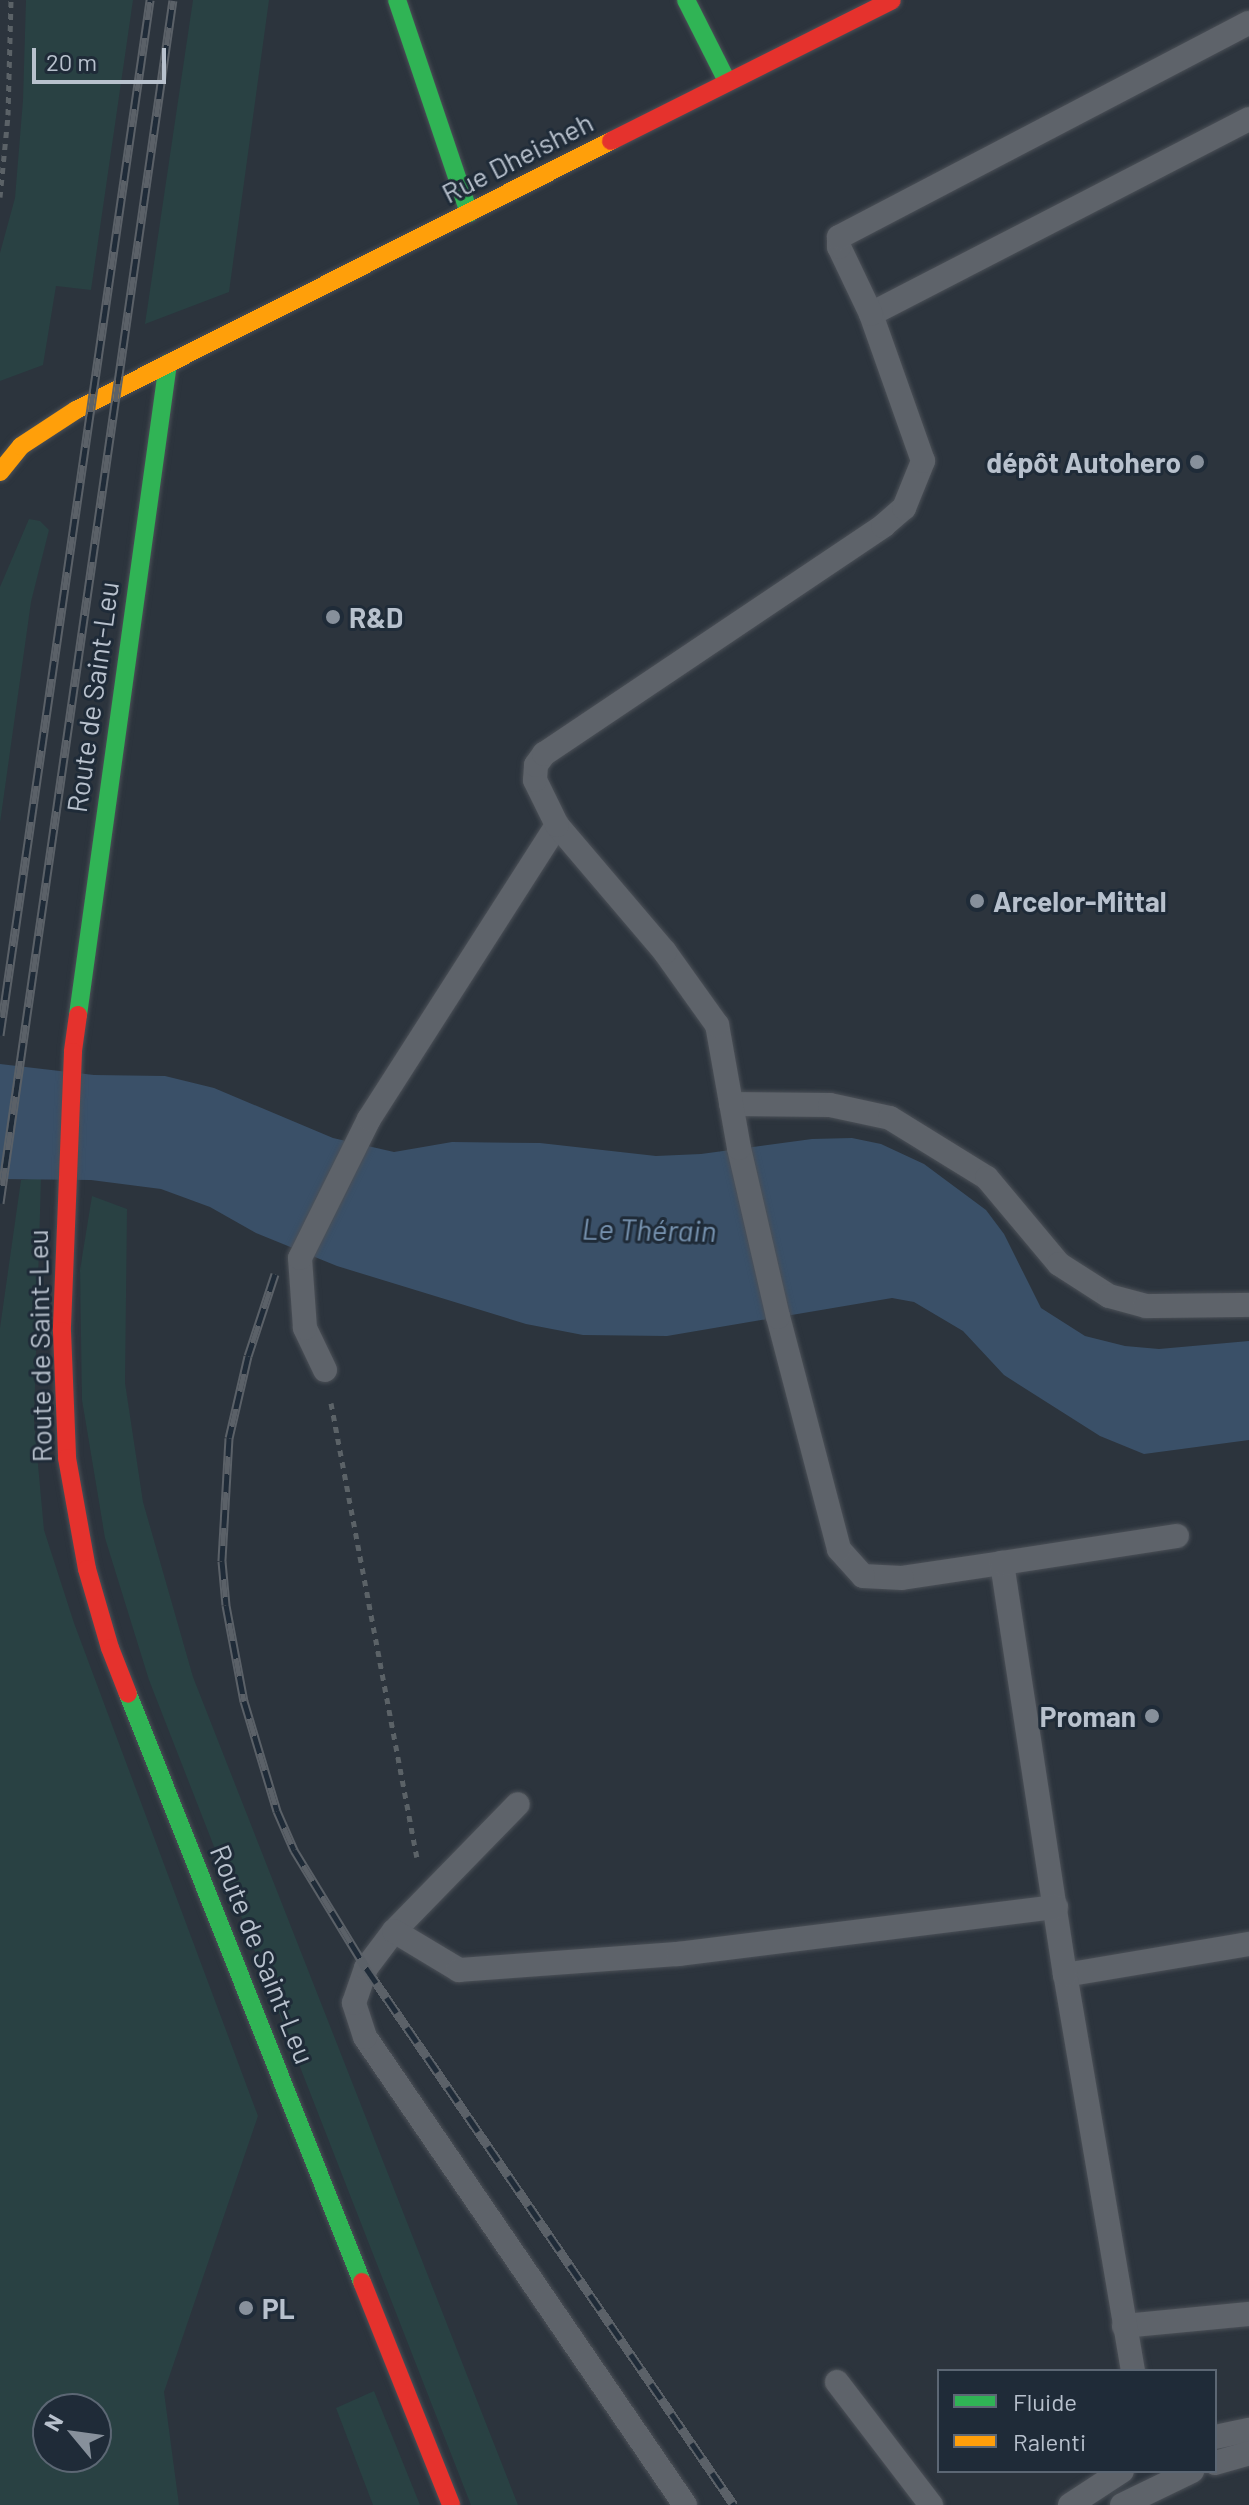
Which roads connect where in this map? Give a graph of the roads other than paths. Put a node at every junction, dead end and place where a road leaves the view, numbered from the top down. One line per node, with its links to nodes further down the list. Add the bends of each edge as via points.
1 (397, 0): 7 (street)
2 (686, 0): 5 (street)
3 (892, 0): 5 (street, Rue Dheisheh)
4 (1249, 23): 8 (lane, via 839,237)
5 (727, 81): 7 (street, Rue Dheisheh)
6 (1249, 119): 8 (lane)
7 (469, 213): 9 (street, Rue Dheisheh)
8 (871, 314): 11 (lane, via 923,461 904,508 544,754 535,780)
9 (168, 363): 10 (street, Rue Dheisheh, via 45,427); 33 (street, Route de Saint-Leu, via 73,1052 62,1331 67,1458 98,1612)
10 (0, 472)
11 (557, 825): 12 (lane, via 665,952 717,1025); 14 (lane, via 369,1119 300,1258 305,1328)
12 (731, 1104): 13 (lane, via 830,1105 890,1118 987,1178 1059,1264 1109,1296 1146,1306); 16 (lane, via 778,1317 839,1549 863,1576 902,1578)
13 (1249, 1305)
14 (325, 1370)
15 (1177, 1536): 16 (lane)
16 (1002, 1563): 18 (lane)
17 (518, 1804): 19 (lane)
18 (1056, 1907): 19 (lane, via 678,1954 459,1970); 21 (lane)
19 (394, 1931): 34 (lane, via 357,1986 354,2003 365,2037)
20 (1249, 1944): 21 (lane)
21 (1065, 1975): 23 (lane)
22 (1249, 2314): 23 (lane)
23 (1124, 2326): 24 (lane)
24 (1133, 2369)
25 (837, 2382): 35 (lane)
26 (1249, 2430): 27 (lane)
27 (1217, 2437)
28 (1249, 2453): 29 (lane)
29 (1217, 2462)
30 (1119, 2473): 36 (lane)
31 (1182, 2473): 32 (lane)
32 (1154, 2479): 37 (lane)
33 (451, 2505)
34 (685, 2505)
35 (931, 2505)
36 (1070, 2505)
37 (1122, 2505)

